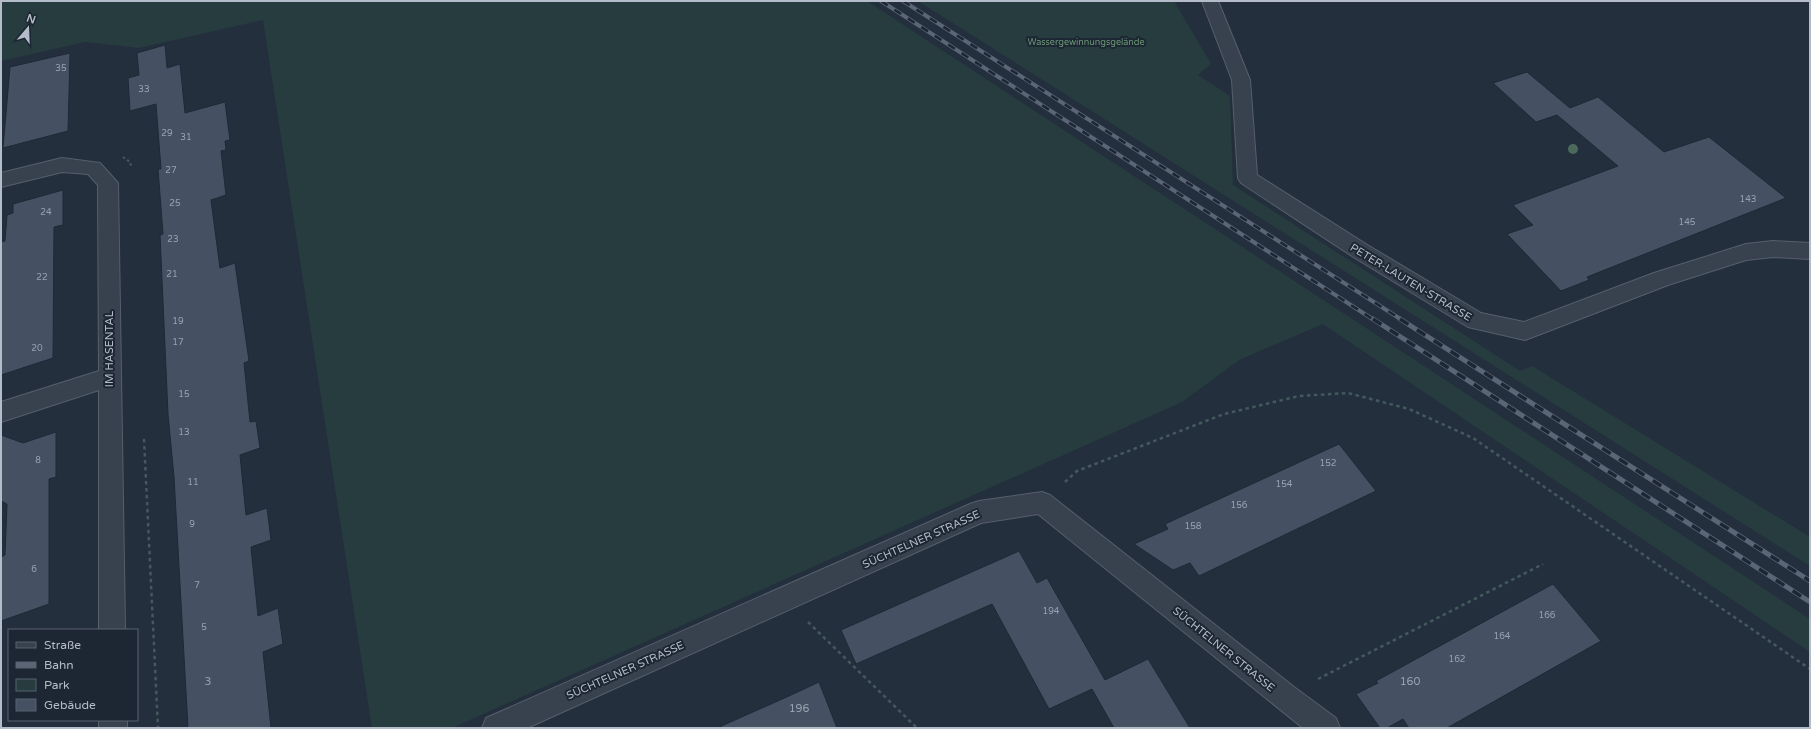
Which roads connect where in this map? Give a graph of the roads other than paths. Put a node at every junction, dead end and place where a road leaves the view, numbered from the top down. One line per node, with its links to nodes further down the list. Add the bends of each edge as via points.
1 (1210, 1): 3 (street, PETER-LAUTEN-STRASSE, via 1241,80 1248,178 1362,252 1476,321 1525,331 1661,279 1746,252 1774,249)
2 (1, 180): 4 (street, IM HASENTAL, via 62,165 93,168 108,183)
3 (1810, 251)
4 (109, 377): 5 (street); 6 (street, IM HASENTAL)
5 (1, 412)
6 (112, 629)
7 (496, 728): 8 (street, SÜCHTELNER STRASSE, via 980,512 1042,503)
8 (1326, 728)

